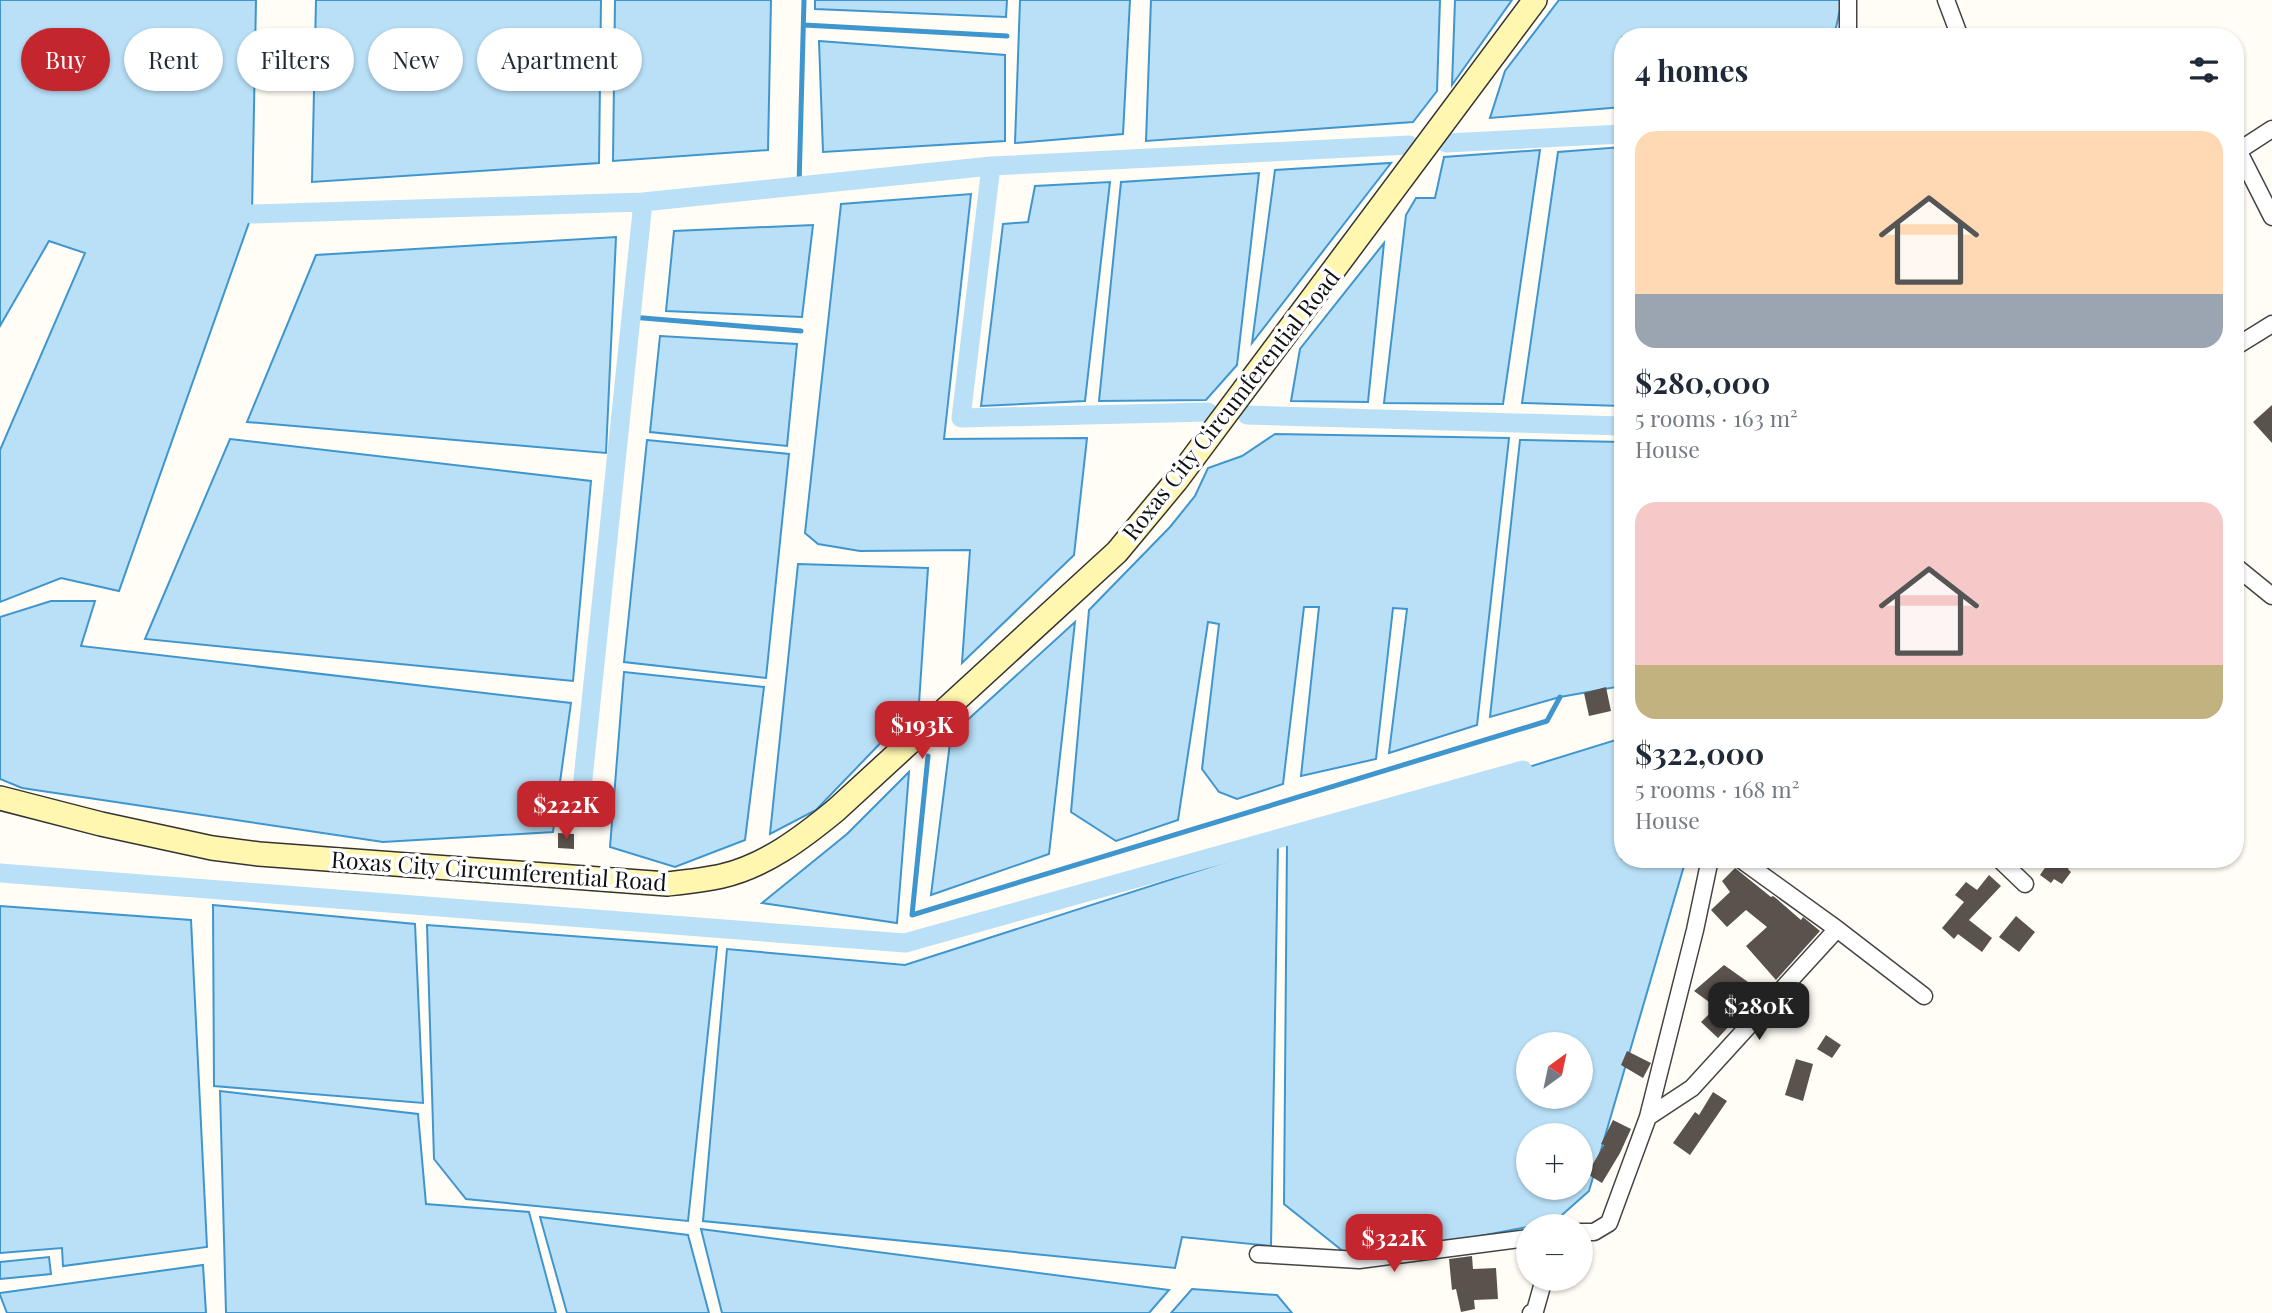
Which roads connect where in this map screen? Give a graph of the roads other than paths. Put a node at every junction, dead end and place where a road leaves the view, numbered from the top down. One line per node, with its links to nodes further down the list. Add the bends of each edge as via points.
1 (1535, 0): 14 (main road, Roxas City Circumferential Road, via 1177,481 1117,552 836,810 764,860 722,876 667,884 259,854 164,838)
2 (1848, 0): 4 (street)
3 (1946, 0): 5 (street)
4 (1848, 28)
5 (1957, 28)
6 (2272, 129): 7 (street)
7 (2244, 147)
8 (2244, 166): 9 (street)
9 (2272, 217)
10 (2271, 327): 11 (street)
11 (2244, 342)
12 (2244, 573): 13 (street)
13 (2272, 596)
14 (0, 798)
15 (1708, 868): 21 (street)
16 (1752, 868): 19 (street)
17 (2008, 868): 18 (street)
18 (2025, 884)
19 (1837, 929): 20 (street); 21 (street, via 1692,1088)
20 (1924, 996)
21 (1648, 1117): 22 (street, via 1609,1223)
22 (1593, 1232)
23 (1516, 1240): 24 (street, via 1359,1260)
24 (1258, 1254)
25 (1541, 1291): 26 (street)
26 (1531, 1313)

